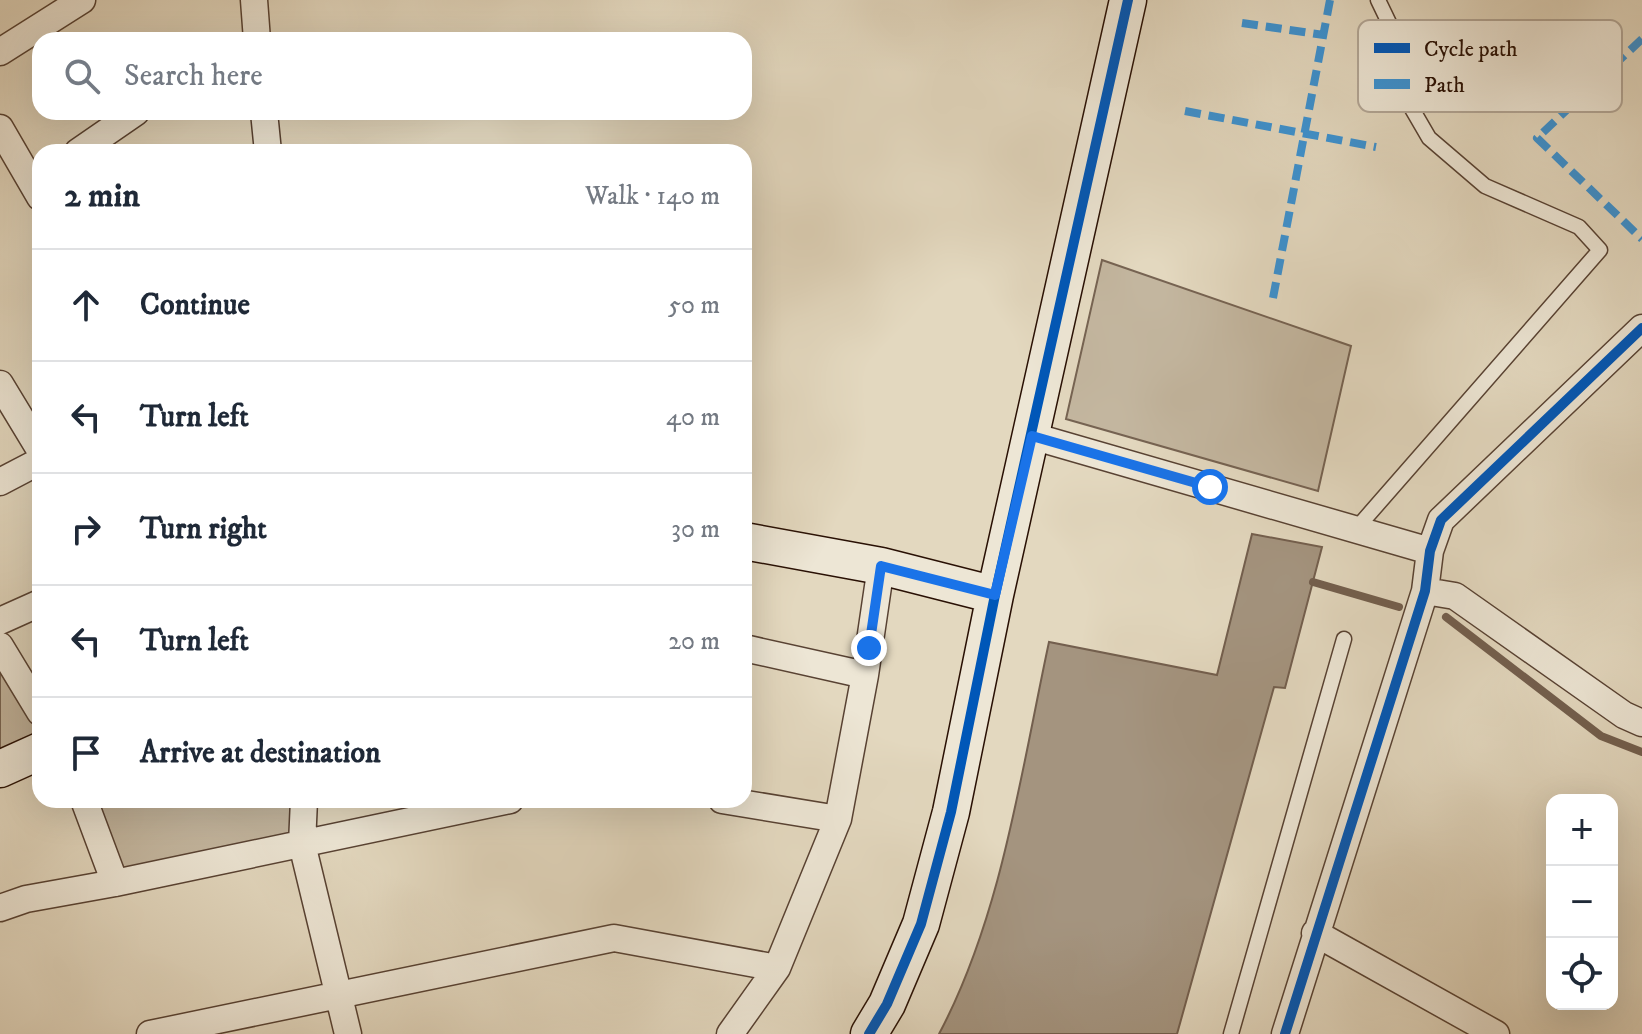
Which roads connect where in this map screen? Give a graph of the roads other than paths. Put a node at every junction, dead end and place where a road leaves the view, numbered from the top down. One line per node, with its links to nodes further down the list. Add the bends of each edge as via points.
1 (82, 0): 7 (street)
2 (254, 0): 6 (street)
3 (1128, 0): 17 (street)
4 (1378, 0): 5 (lane)
5 (1388, 20)
6 (256, 32)
7 (0, 52)
8 (1414, 112): 21 (lane, via 1429,138 1485,186 1579,227 1600,250)
9 (124, 120): 12 (street)
10 (265, 120): 13 (street)
11 (0, 128): 14 (street)
12 (90, 144)
13 (267, 144)
14 (32, 178)
15 (1642, 328): 23 (street, via 1441,520)
16 (0, 384): 18 (street)
17 (1032, 436): 21 (street); 26 (street)
18 (32, 437)
19 (32, 465): 20 (street)
20 (0, 482)
21 (1356, 529): 23 (street)
22 (752, 542): 24 (street)
23 (1430, 551): 25 (street)
24 (881, 566): 26 (street); 32 (street)
25 (1425, 591): 34 (street, via 1455,596); 45 (street)
26 (995, 595): 51 (street, via 951,812 921,924)
27 (32, 607): 28 (street)
28 (0, 621)
29 (1344, 639): 52 (lane)
30 (0, 646): 33 (street)
31 (752, 650): 32 (street)
32 (865, 675): 41 (street)
33 (32, 699)
34 (1642, 723)
35 (32, 755): 36 (street)
36 (0, 769)
37 (752, 805): 41 (street)
38 (87, 808): 43 (street)
39 (304, 808): 42 (street)
40 (472, 808): 42 (street)
41 (838, 819): 46 (street)
42 (302, 844): 43 (street); 47 (street)
43 (115, 883): 44 (street)
44 (0, 908)
45 (1315, 933): 53 (street); 54 (street)
46 (777, 968): 47 (street, via 614,938); 50 (street)
47 (340, 994): 48 (street); 49 (street)
48 (150, 1034)
49 (348, 1034)
50 (730, 1034)
51 (869, 1034)
52 (1231, 1034)
53 (1285, 1034)
54 (1496, 1034)

